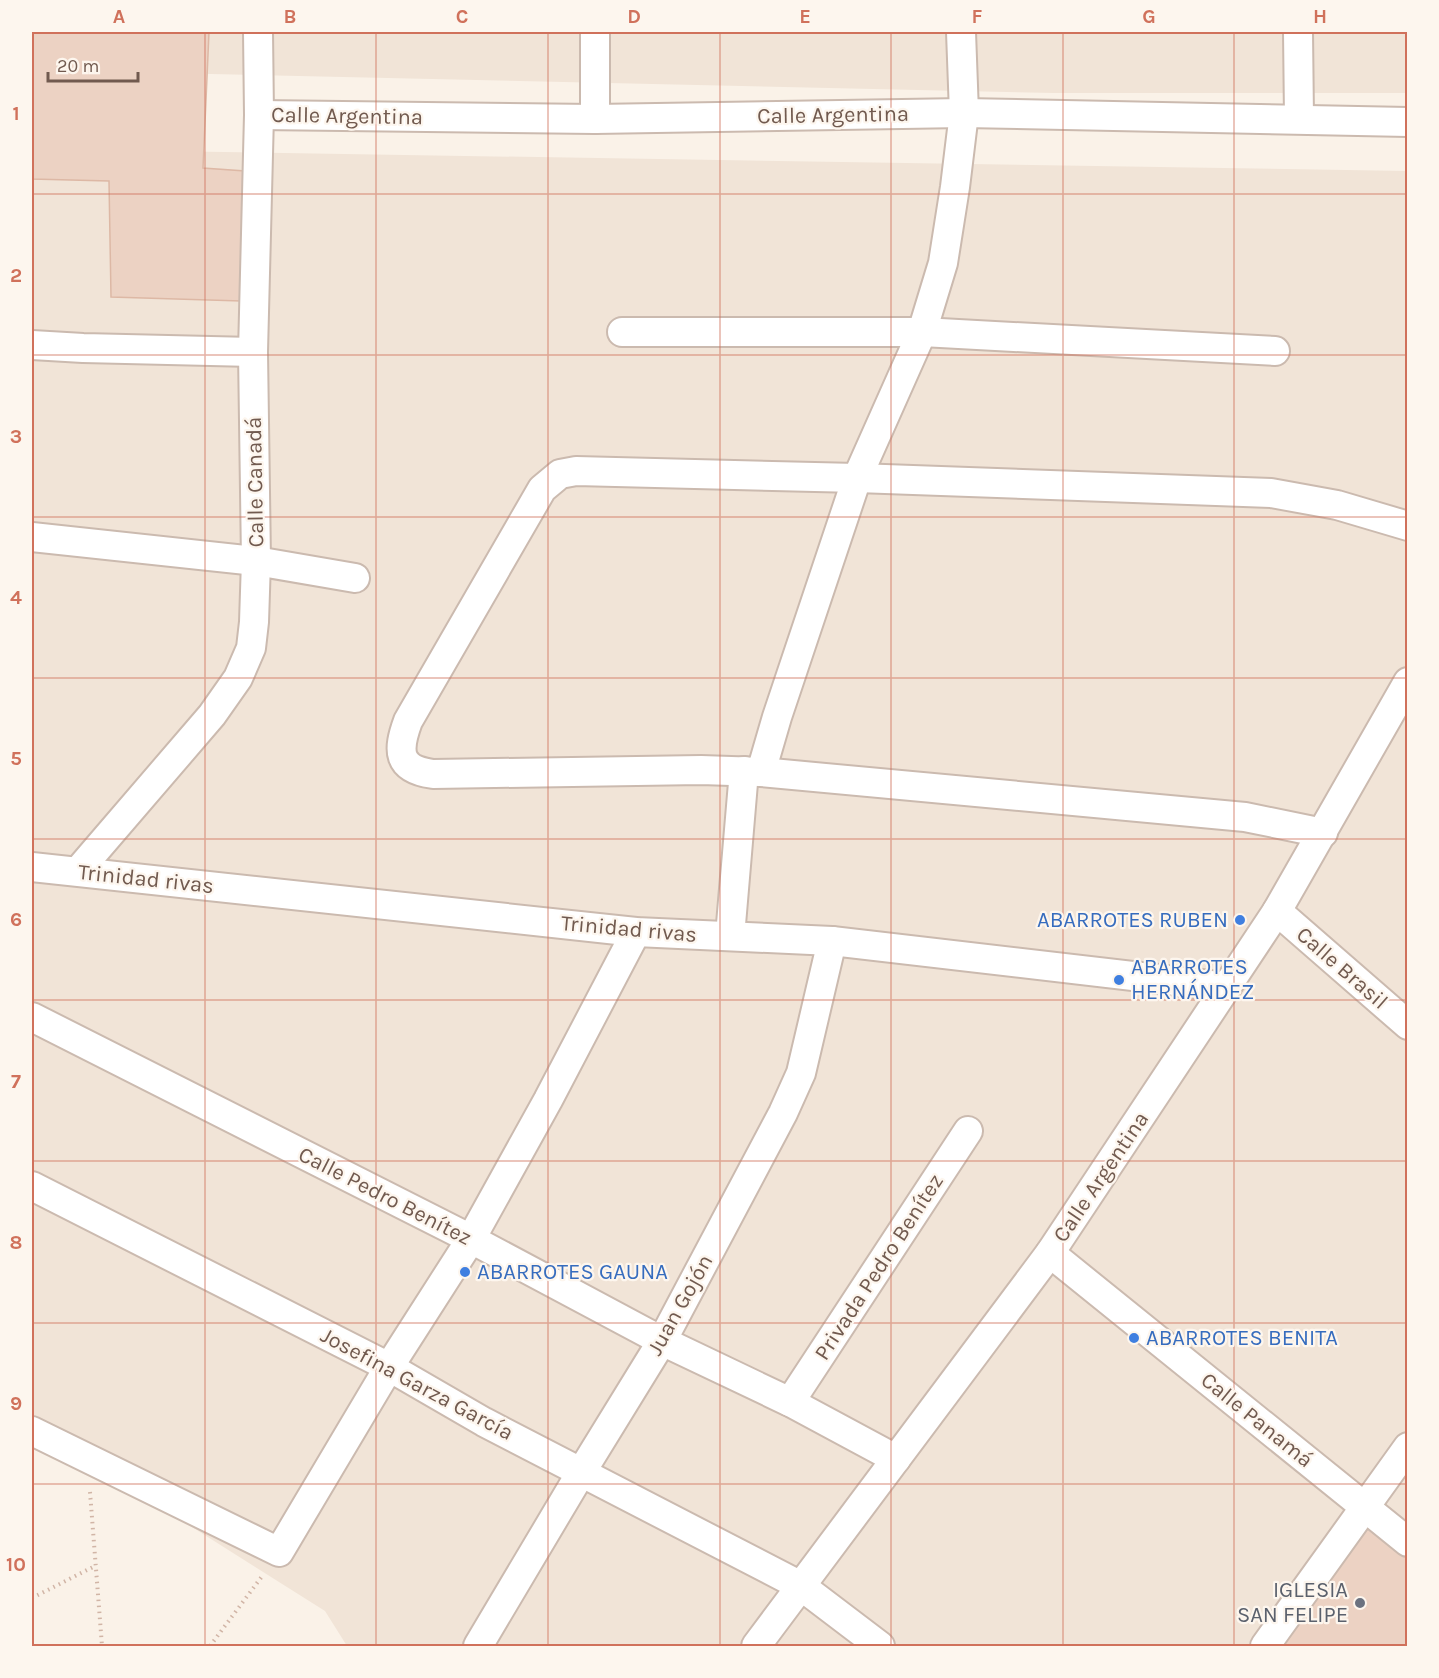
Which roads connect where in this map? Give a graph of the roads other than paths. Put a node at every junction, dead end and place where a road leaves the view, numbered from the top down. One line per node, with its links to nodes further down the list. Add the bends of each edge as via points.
1 (258, 32): 6 (street, Calle Canadá)
2 (595, 32): 8 (street)
3 (961, 32): 5 (street)
4 (1298, 32): 7 (street)
5 (964, 113): 7 (street, Calle Argentina); 8 (street, Calle Argentina); 11 (street, via 943,263)
6 (259, 115): 8 (street, Calle Argentina); 14 (street, Calle Canadá)
7 (1299, 118): 9 (street, Calle Argentina)
8 (595, 119)
9 (1407, 122)
10 (622, 332): 11 (street)
11 (922, 332): 13 (street); 15 (street)
12 (32, 345): 14 (street)
13 (1275, 351)
14 (253, 352): 18 (street, Calle Canadá)
15 (857, 478): 16 (street, via 1271,493 1337,505); 21 (street, via 777,717); 21 (street, via 576,471 560,474 542,489 400,741 407,765 418,772 433,774)
16 (1407, 526)
17 (32, 537): 18 (street)
18 (256, 561): 19 (street); 24 (street, Calle Canadá, via 251,648 238,678 212,715)
19 (355, 578)
20 (1407, 682): 22 (street, Calle Argentina)
21 (753, 771): 22 (street, via 1245,817); 27 (street)
22 (1323, 833): 25 (street, Calle Argentina)
23 (32, 867): 24 (street, Trinidad rivas)
24 (78, 871): 26 (street, Trinidad rivas)
25 (1277, 912): 29 (street, Calle Argentina); 31 (street, Calle Brasil)
26 (636, 932): 27 (street, Trinidad rivas); 34 (street)
27 (730, 936): 28 (street, Trinidad rivas)
28 (832, 941): 29 (street, Trinidad rivas); 36 (street, Juan Gojón, via 801,1073)
29 (1227, 987): 35 (street, Calle Argentina)
30 (32, 1017): 34 (street, Calle Pedro Benítez)
31 (1407, 1024)
32 (968, 1131): 38 (street, Privada Pedro Benítez)
33 (32, 1186): 37 (street, Josefina Garza García)
34 (471, 1239): 36 (street, Calle Pedro Benítez); 37 (street)
35 (1050, 1253): 41 (street, Calle Argentina); 43 (street, Calle Panamá)
36 (662, 1341): 38 (street, Calle Pedro Benítez); 42 (street, Juan Gojón)
37 (389, 1367): 39 (street, via 279,1552); 42 (street, Josefina Garza García, via 484,1422)
38 (790, 1402): 41 (street, Calle Pedro Benítez)
39 (32, 1431)
40 (1407, 1447): 43 (street)
41 (896, 1459): 45 (street, Calle Argentina)
42 (582, 1471): 45 (street, Josefina Garza García); 46 (street, Juan Gojón)
43 (1365, 1507): 44 (street, Calle Panamá); 49 (street)
44 (1407, 1542)
45 (801, 1586): 47 (street, Calle Argentina); 48 (street, Josefina Garza García)
46 (478, 1647)
47 (756, 1647)
48 (880, 1647)
49 (1265, 1647)

